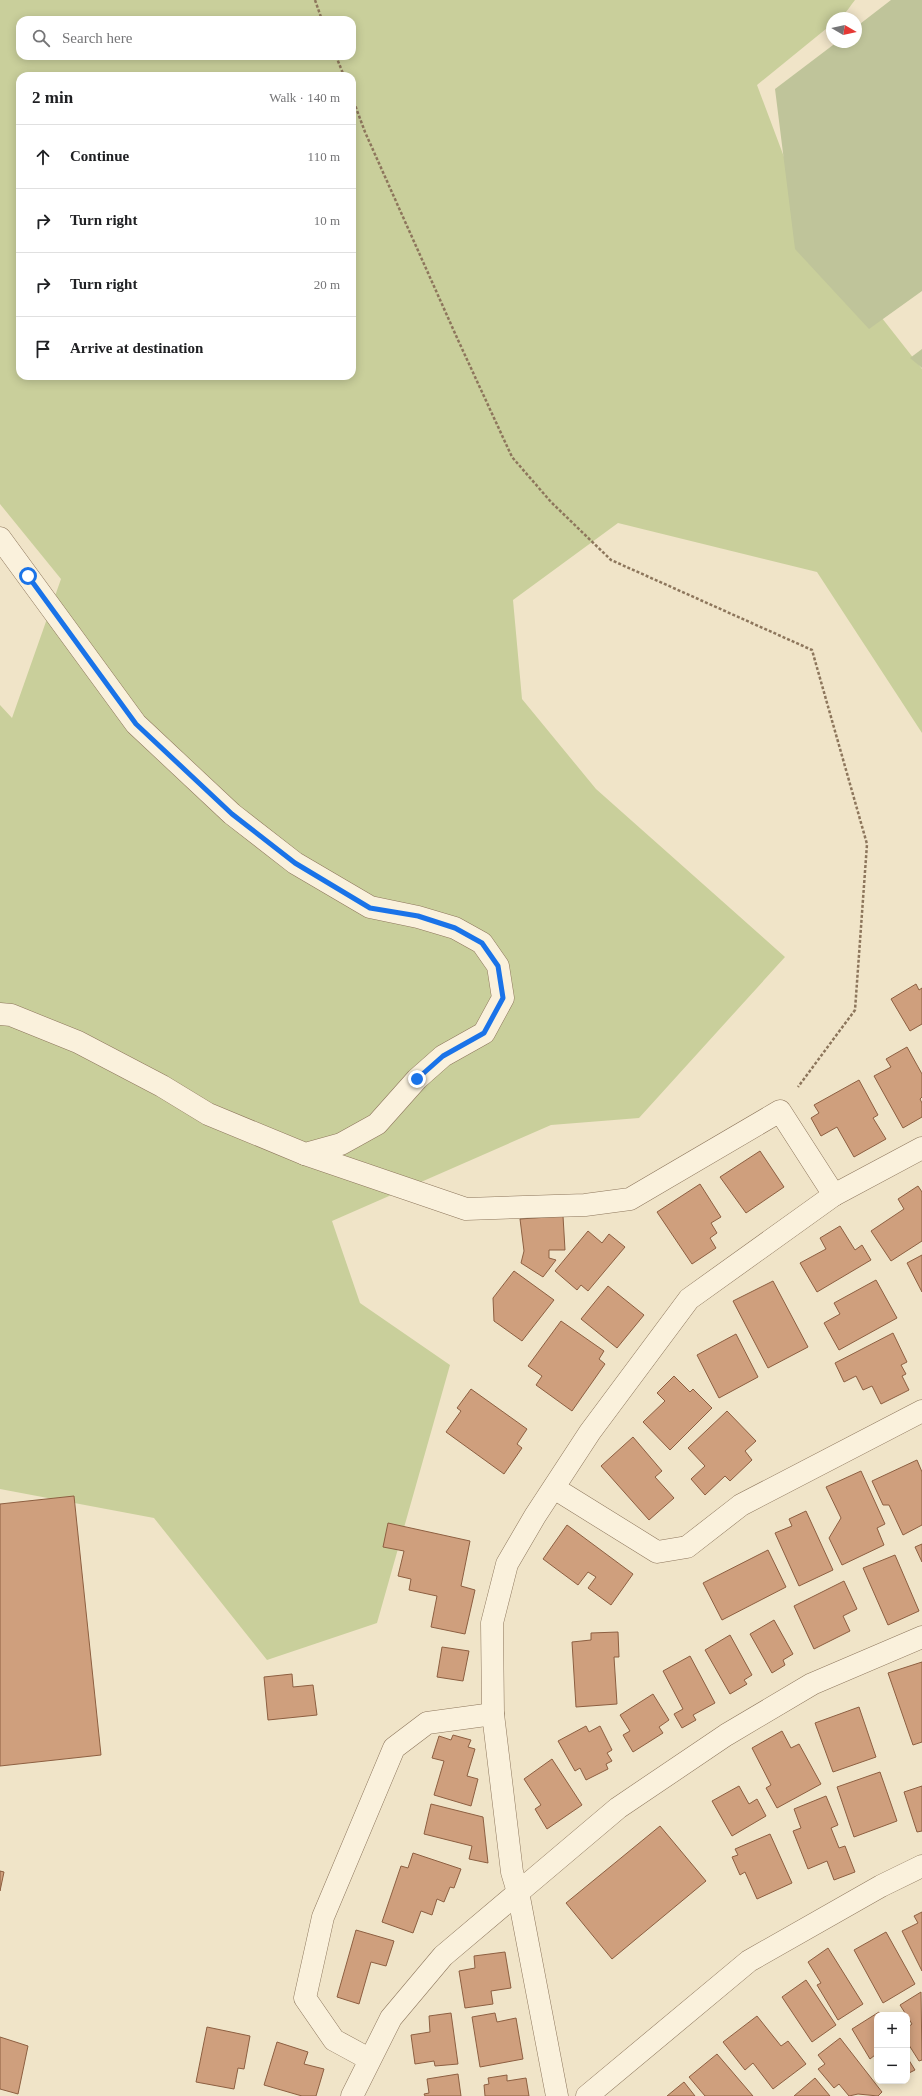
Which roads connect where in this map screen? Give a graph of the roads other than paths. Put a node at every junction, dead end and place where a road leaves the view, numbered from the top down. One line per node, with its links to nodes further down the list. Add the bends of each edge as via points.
1 (0, 538): 4 (street, via 136,724 232,814 295,863 370,908 418,916 455,928 482,943 498,966 503,998 484,1033 443,1056 417,1079 377,1124 341,1144)
2 (0, 1014): 4 (street, via 10,1015 78,1042 162,1086 208,1114)
3 (922, 1148): 5 (street)
4 (306, 1154): 5 (street, via 466,1209 585,1205 630,1199 780,1111)
5 (834, 1195): 7 (street, via 689,1299 590,1432)
6 (922, 1411): 7 (street, via 741,1505 686,1547 657,1552)
7 (554, 1488): 9 (street, via 507,1564 492,1623)
8 (922, 1637): 11 (street, via 812,1684 726,1735 618,1808)
9 (493, 1714): 11 (street, via 512,1872); 12 (street, via 428,1724 394,1748 322,1917 305,1998 334,2040)
10 (922, 1866): 15 (street, via 881,1886 749,1961)
11 (518, 1892): 12 (street, via 443,1956 391,2018); 14 (street)
12 (370, 2059): 13 (street)
13 (352, 2096)
14 (557, 2096)
15 (588, 2096)

